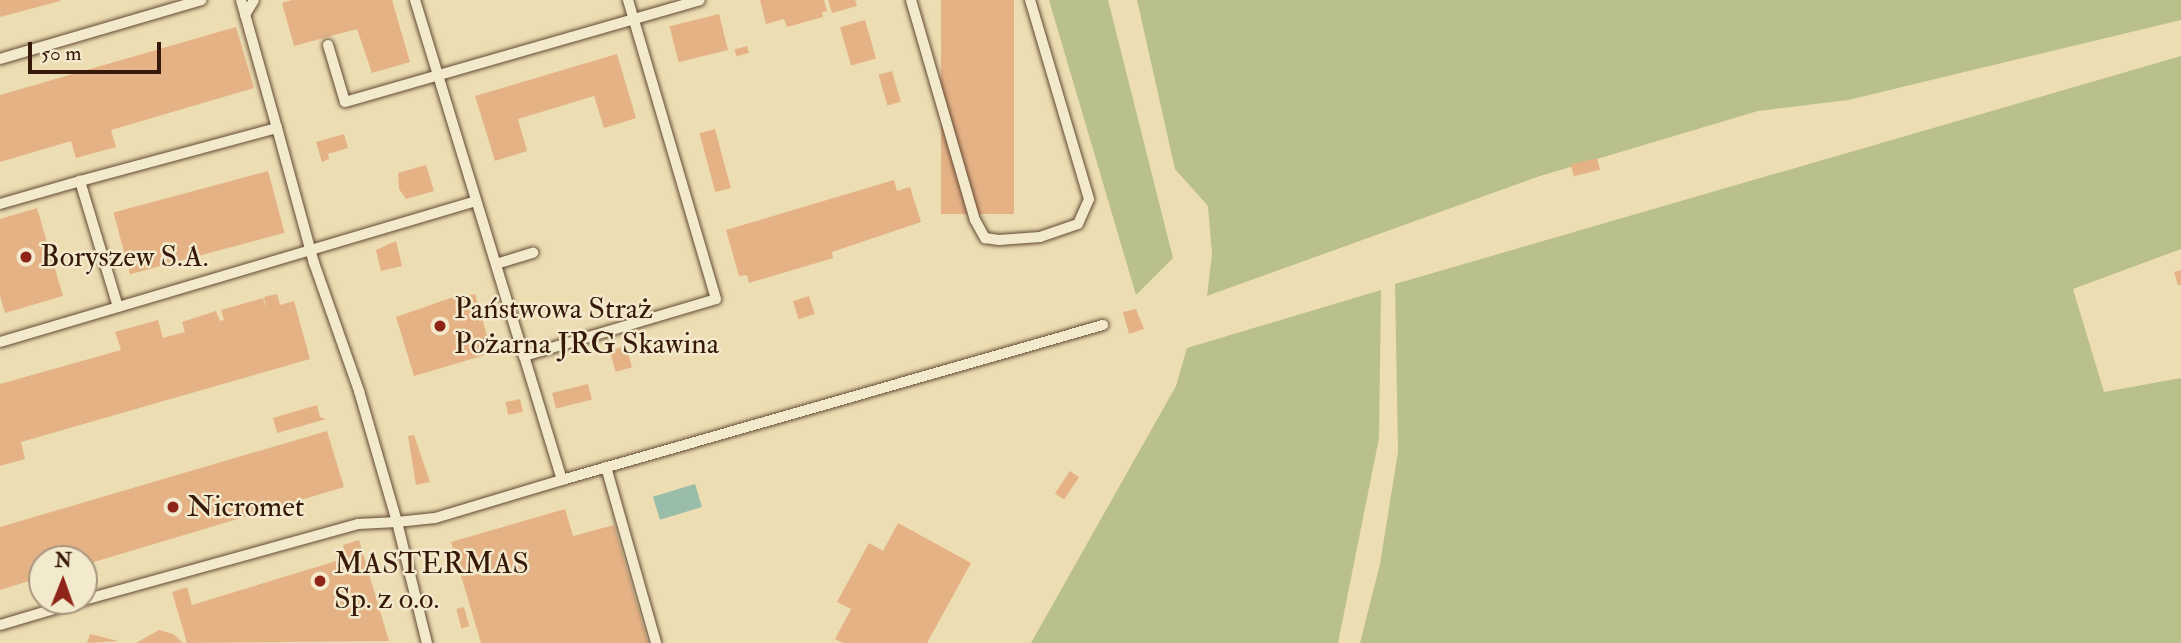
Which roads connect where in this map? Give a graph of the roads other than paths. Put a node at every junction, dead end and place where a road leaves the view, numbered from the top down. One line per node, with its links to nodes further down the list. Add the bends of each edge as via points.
1 (202, 0): 12 (lane)
2 (240, 0): 9 (lane)
3 (254, 0): 9 (lane)
4 (415, 0): 13 (lane)
5 (628, 0): 10 (lane)
6 (700, 0): 10 (lane)
7 (911, 0): 8 (lane, via 975,220 985,238 999,240 1040,237 1078,224 1088,199)
8 (1030, 0)
9 (245, 15): 14 (lane)
10 (633, 17): 13 (lane); 24 (lane, via 716,299)
11 (328, 45): 13 (lane, via 345,102)
12 (0, 60)
13 (438, 72): 16 (lane)
14 (277, 128): 15 (lane); 18 (lane)
15 (80, 181): 17 (lane); 21 (lane)
16 (477, 201): 18 (lane); 20 (lane)
17 (0, 204)
18 (313, 251): 21 (lane); 27 (lane)
19 (533, 253): 20 (lane)
20 (496, 264): 24 (lane)
21 (118, 307): 23 (lane)
22 (1103, 326): 25 (lane)
23 (0, 342)
24 (524, 356): 26 (lane)
25 (606, 467): 26 (lane); 32 (lane)
26 (562, 480): 27 (lane, via 435,518)
27 (397, 522): 28 (lane, via 358,524); 31 (lane)
28 (98, 597)
29 (34, 615): 30 (lane)
30 (0, 625)
31 (428, 643)
32 (656, 643)

